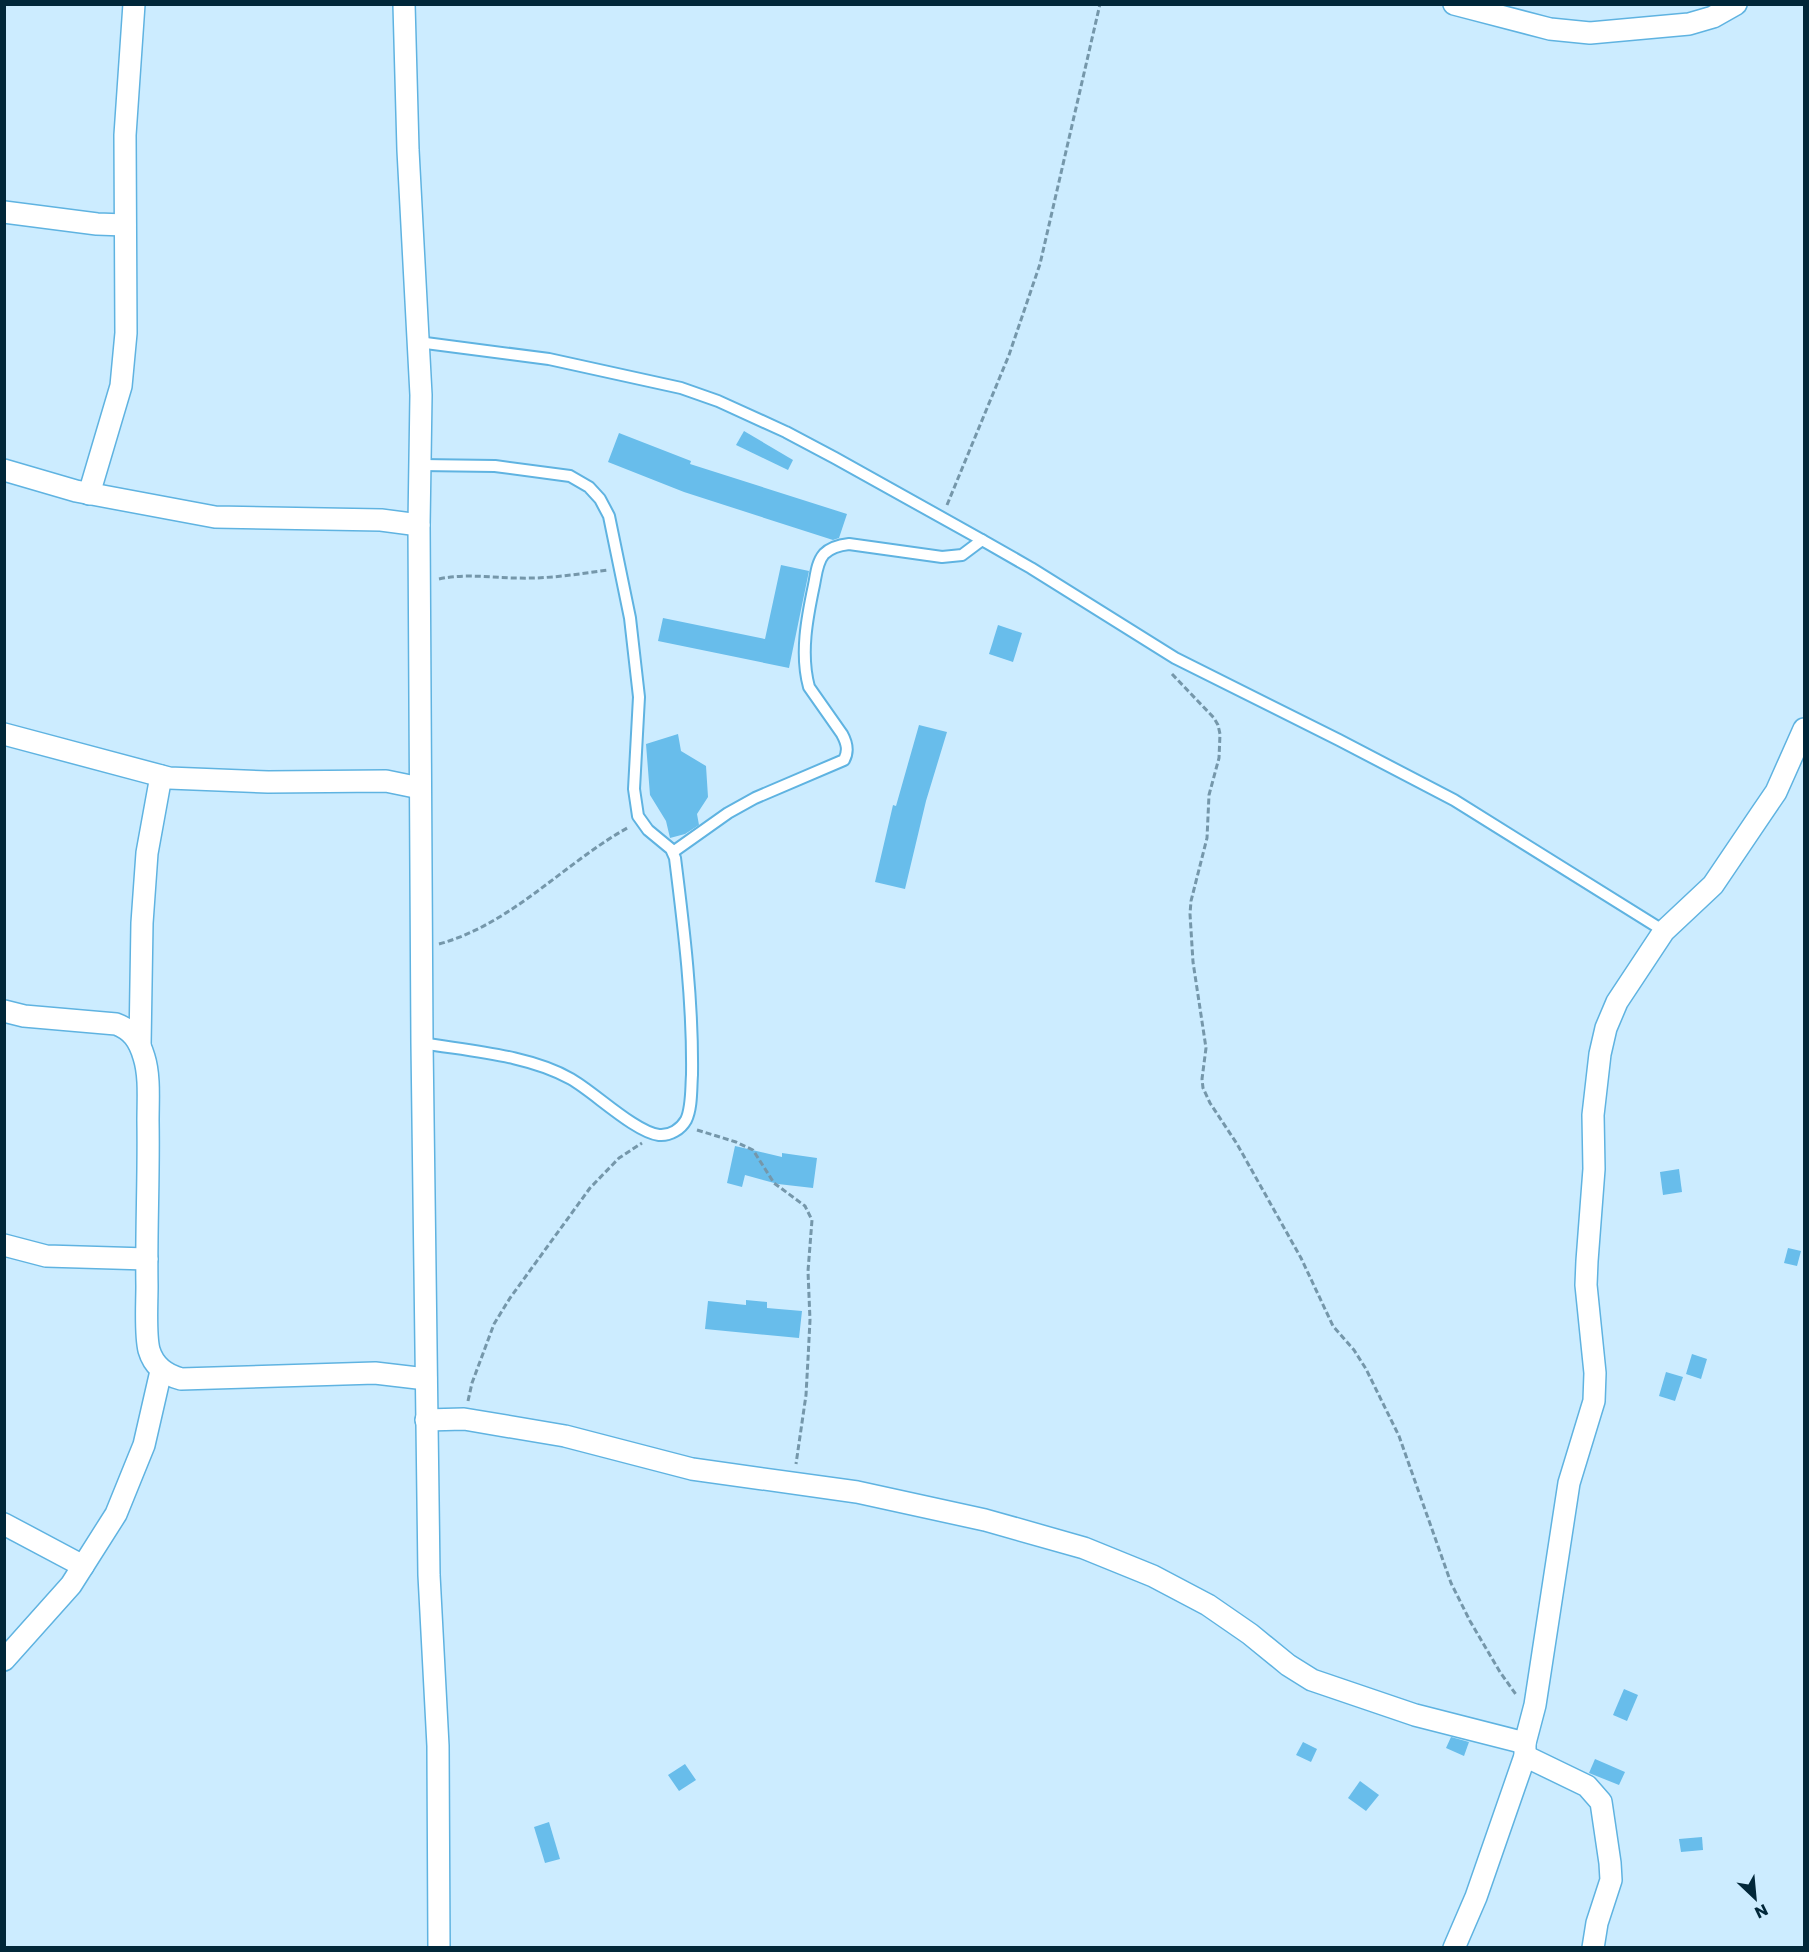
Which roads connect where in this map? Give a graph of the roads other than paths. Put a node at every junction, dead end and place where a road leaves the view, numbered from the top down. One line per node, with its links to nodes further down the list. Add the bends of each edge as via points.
1 (134, 4): 6 (street, via 126,96)
2 (404, 4): 7 (street)
3 (1454, 4): 4 (street, via 1550,28 1590,33 1689,24)
4 (1736, 4)
5 (4, 212): 6 (street)
6 (125, 225): 10 (street, via 126,333 121,386)
7 (418, 342): 8 (street); 12 (lane, via 549,358 681,388 786,432)
8 (422, 465): 11 (street); 17 (lane, via 495,466 570,476 600,499 609,516 630,618 639,698 634,789 638,816)
9 (4, 470): 10 (street)
10 (89, 494): 11 (street, via 214,517 381,520)
11 (419, 525): 16 (street)
12 (982, 540): 17 (lane, via 962,555 942,557 849,544 822,555 809,607 807,678 809,687 846,741 844,760 755,798); 18 (lane, via 1175,658 1454,800)
13 (1804, 729): 18 (street, via 1776,792 1732,858 1713,885)
14 (4, 734): 15 (street)
15 (161, 776): 16 (street, via 268,782 386,781); 21 (street, via 147,852)
16 (420, 788): 20 (street)
17 (673, 852): 20 (lane, via 692,1039 691,1087 684,1123 669,1134 656,1134 621,1115 571,1078 536,1064)
18 (1664, 931): 30 (street, via 1617,1002 1599,1054 1586,1285 1594,1401 1569,1483)
19 (4, 1011): 21 (street, via 116,1024 127,1028)
20 (422, 1043): 25 (street)
21 (140, 1045): 23 (street, via 148,1081)
22 (4, 1245): 23 (street, via 46,1256)
23 (147, 1259): 24 (street, via 149,1350)
24 (161, 1371): 25 (street, via 182,1379 375,1373); 28 (street, via 144,1445 116,1514)
25 (426, 1379): 26 (street)
26 (426, 1420): 30 (street, via 464,1419 565,1436 692,1469 857,1492 985,1520 1084,1548 1153,1576 1208,1605 1312,1680); 31 (street, via 438,1746)
27 (4, 1524): 28 (street)
28 (83, 1566): 29 (street, via 71,1585)
29 (4, 1660)
30 (1525, 1749): 32 (street, via 1476,1897); 33 (street, via 1587,1786 1601,1802 1611,1880)
31 (439, 1947)
32 (1454, 1947)
33 (1593, 1947)

